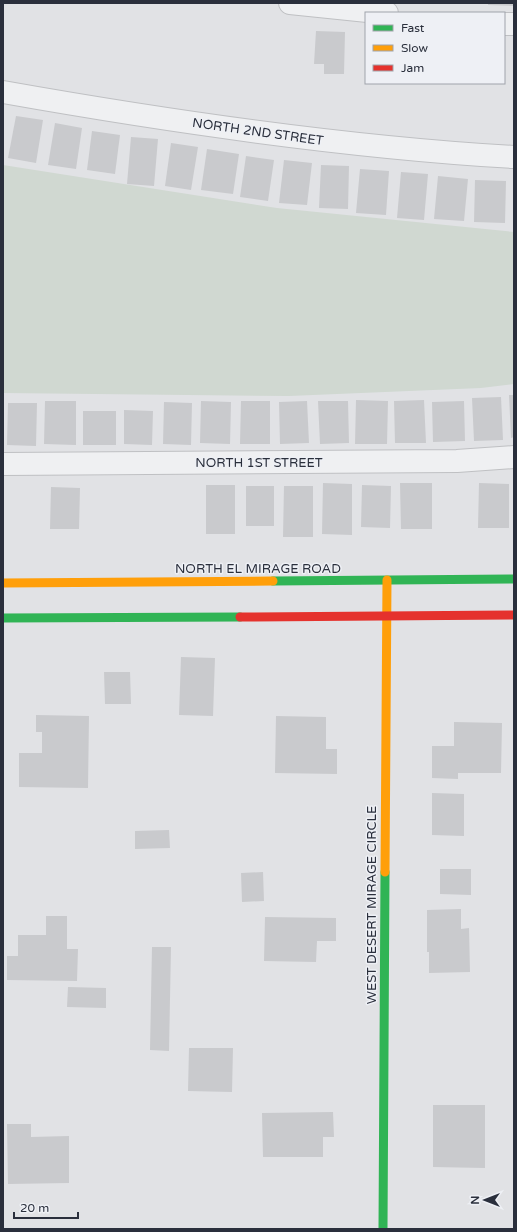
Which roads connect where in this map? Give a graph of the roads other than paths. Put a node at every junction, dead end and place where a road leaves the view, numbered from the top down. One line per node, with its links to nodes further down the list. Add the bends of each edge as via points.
1 (290, 3): 2 (street)
2 (378, 12)
3 (3, 92): 4 (street, NORTH 2ND STREET, via 297,138)
4 (514, 157)
5 (514, 457): 6 (street, NORTH 1ST STREET, via 457,461)
6 (3, 464)
7 (514, 579): 8 (main road, NORTH EL MIRAGE ROAD)
8 (387, 580): 9 (main road, NORTH EL MIRAGE ROAD); 10 (main road, WEST DESERT MIRAGE CIRCLE)
9 (3, 583)
10 (386, 615): 11 (main road); 12 (main road); 13 (main road, WEST DESERT MIRAGE CIRCLE)
11 (514, 615)
12 (3, 618)
13 (383, 1229)

